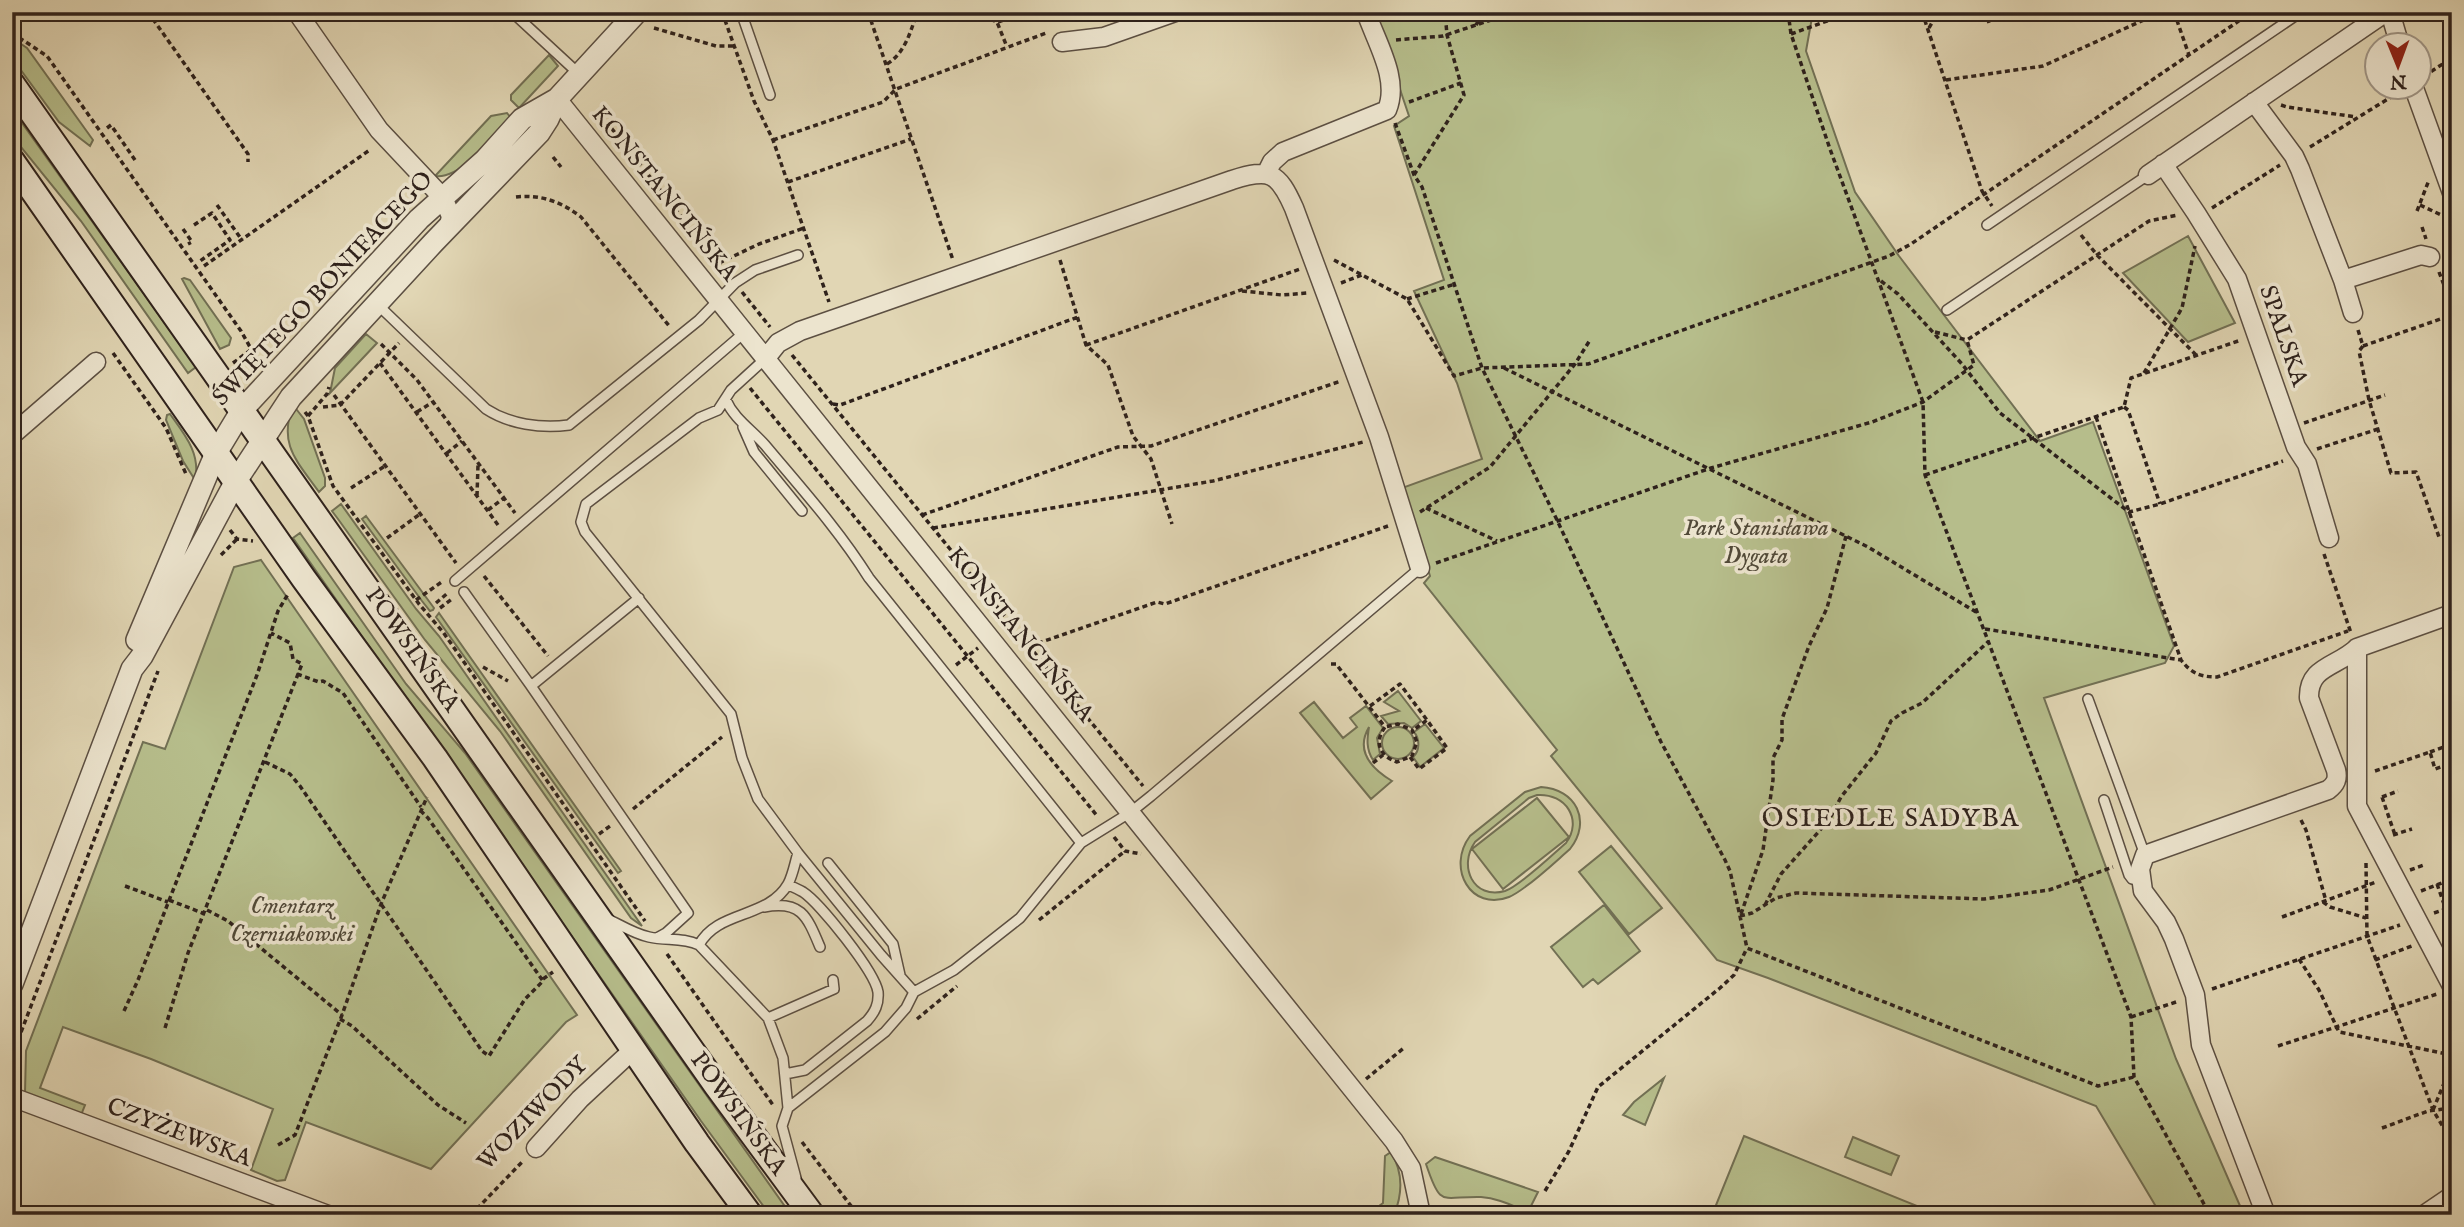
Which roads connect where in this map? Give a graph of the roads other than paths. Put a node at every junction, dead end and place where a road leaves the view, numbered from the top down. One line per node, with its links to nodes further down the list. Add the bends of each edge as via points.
1 (297, 12): 21 (street, via 379,130)
2 (512, 12): 11 (lane)
3 (637, 12): 11 (street, ŚWIĘTEGO BONIFACEGO)
4 (741, 12): 13 (lane)
5 (1175, 12): 10 (street, via 1104,37)
6 (1366, 12): 19 (street, via 1391,85 1387,110 1283,152)
7 (2301, 12): 22 (lane)
8 (2388, 12): 9 (street); 15 (street)
9 (2395, 32)
10 (1057, 36)
11 (580, 75): 14 (street, ŚWIĘTEGO BONIFACEGO)
12 (12, 84): 35 (main road, POWSIŃSKA)
13 (770, 95)
14 (557, 99): 21 (street, ŚWIĘTEGO BONIFACEGO, via 523,119); 23 (street, ŚWIĘTEGO BONIFACEGO, via 538,133); 27 (street, KONSTANCIŃSKA)
15 (2259, 99): 18 (street); 26 (street, via 2294,156)
16 (2411, 102): 20 (street)
17 (12, 161): 39 (main road, POWSIŃSKA)
18 (2155, 169): 29 (lane); 42 (street, SPALSKA, via 2198,216 2237,279 2289,428 2307,464)
19 (1266, 174): 32 (street, via 1232,180 800,331 781,341); 43 (street, via 1283,185 1325,289)
20 (2452, 193)
21 (443, 198): 23 (street, via 451,216); 35 (street, ŚWIĘTEGO BONIFACEGO)
22 (1986, 225)
23 (449, 226): 28 (street, ŚWIĘTEGO BONIFACEGO)
24 (799, 255): 27 (lane, via 755,270)
25 (2430, 257): 26 (street, via 2421,255)
26 (2343, 281): 30 (street)
27 (719, 300): 28 (lane, via 569,425 545,426 507,421 486,409); 31 (street, KONSTANCIŃSKA)
28 (377, 303): 38 (street, ŚWIĘTEGO BONIFACEGO, via 291,397)
29 (1947, 310)
30 (2353, 313)
31 (745, 332): 32 (street, KONSTANCIŃSKA); 44 (lane)
32 (766, 358): 34 (lane); 53 (street, KONSTANCIŃSKA)
33 (96, 362): 37 (street)
34 (726, 400): 36 (lane); 46 (lane, via 586,505 581,522 585,532)
35 (242, 410): 38 (main road, POWSIŃSKA); 39 (street, ŚWIĘTEGO BONIFACEGO)
36 (743, 425): 41 (lane, via 754,452); 54 (lane, via 846,541 869,578)
37 (12, 435)
38 (263, 439): 40 (street, ŚWIĘTEGO BONIFACEGO); 61 (main road, POWSIŃSKA)
39 (216, 453): 40 (main road, POWSIŃSKA); 49 (street, ŚWIĘTEGO BONIFACEGO, via 132,654)
40 (236, 481): 49 (street, ŚWIĘTEGO BONIFACEGO); 71 (main road, POWSIŃSKA, via 435,758)
41 (802, 511)
42 (2329, 538)
43 (1420, 568): 53 (lane)
44 (454, 581)
45 (463, 591): 50 (lane)
46 (639, 598): 50 (lane); 55 (lane, via 731,714 758,799)
47 (2452, 614): 48 (street)
48 (2357, 648): 56 (street, via 2313,677 2308,686 2336,770 2337,781 2328,790); 68 (street, via 2357,806)
49 (132, 668): 67 (street, ŚWIĘTEGO BONIFACEGO)
50 (531, 686): 62 (lane, via 688,913)
51 (2088, 699): 56 (lane)
52 (2104, 800): 58 (lane, via 2129,875)
53 (1131, 812): 54 (lane); 80 (street, KONSTANCIŃSKA, via 1407,1159)
54 (1081, 843): 69 (lane, via 1020,918 954,970)
55 (798, 853): 59 (lane); 65 (lane)
56 (2145, 855): 58 (street)
57 (828, 863): 65 (lane, via 893,944)
58 (2140, 881): 81 (street, via 2166,922 2195,995 2201,1045)
59 (788, 885): 60 (lane); 72 (lane, via 811,899 835,927 872,975 878,999 867,1021 805,1070)
60 (762, 907): 63 (lane, via 715,925); 64 (lane, via 787,905 803,913)
61 (594, 912): 62 (lane); 77 (main road, POWSIŃSKA)
62 (657, 938): 63 (lane)
63 (699, 945): 70 (lane)
64 (820, 947)
65 (900, 977): 69 (lane)
66 (833, 979): 70 (lane, via 834,989)
67 (12, 984)
68 (2450, 988)
69 (914, 992): 74 (lane, via 906,1009 885,1032)
70 (768, 1018): 72 (lane)
71 (634, 1049): 75 (street, WOZIWODY); 79 (main road, POWSIŃSKA)
72 (785, 1074): 74 (lane)
73 (12, 1097): 78 (street, CZYŻEWSKA)
74 (788, 1108): 77 (lane, via 782,1126)
75 (536, 1148)
76 (2452, 1196): 82 (street)
77 (809, 1210)
78 (328, 1215)
79 (750, 1215)
80 (1421, 1215)
81 (2266, 1215)
82 (2424, 1215)

